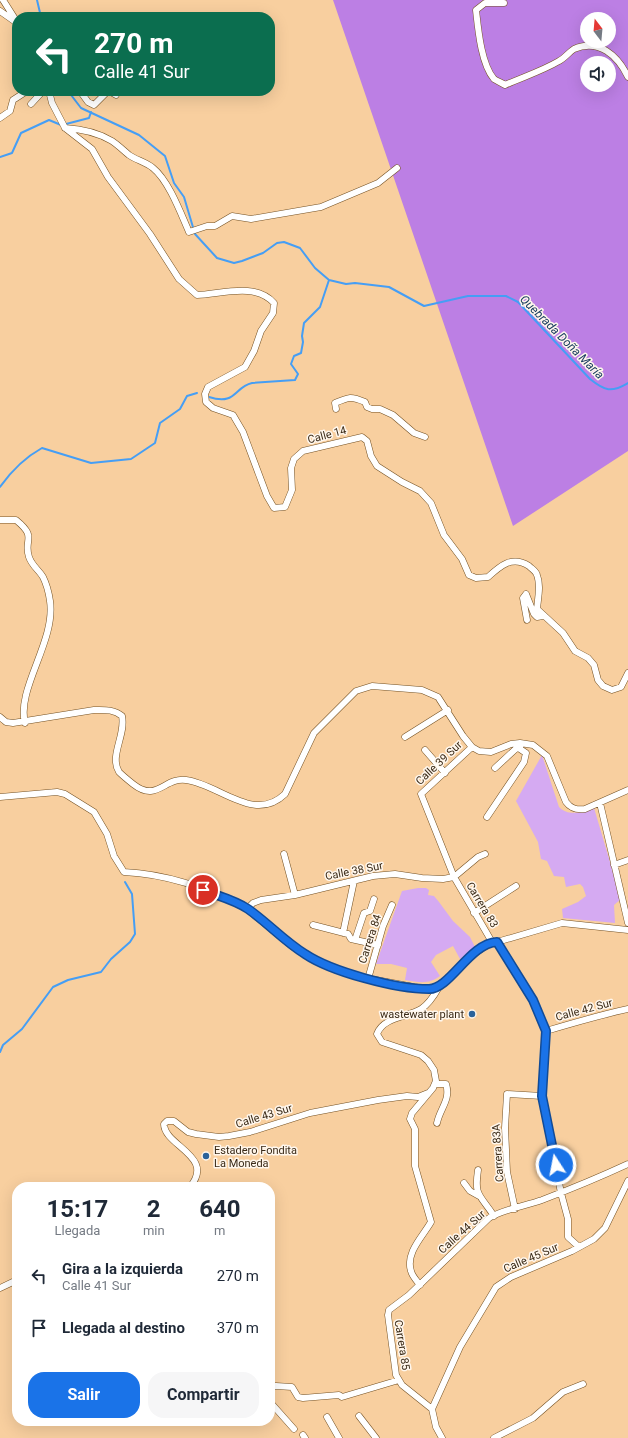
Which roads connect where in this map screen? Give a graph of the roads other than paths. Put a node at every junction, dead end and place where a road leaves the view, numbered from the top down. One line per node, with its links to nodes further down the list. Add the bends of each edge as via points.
1 (3, 0): 4 (street)
2 (504, 3): 6 (street, via 485,3 476,10 486,64 495,79 505,85 560,61 574,49 587,47 600,47 609,51)
3 (0, 11): 5 (street)
4 (12, 15)
5 (12, 19)
6 (628, 77)
7 (20, 96): 13 (street, via 13,100 10,111)
8 (38, 96): 12 (street)
9 (50, 96): 14 (street)
10 (84, 96): 11 (street, via 94,105)
11 (103, 96)
12 (31, 104)
13 (0, 118)
14 (65, 128): 15 (street, via 82,129 99,135 153,168 190,232 215,226 232,216 251,219 321,207 378,183); 19 (street, Calle 14, via 92,150 179,279 197,295 250,291 268,296 274,303 273,313 245,367 208,387 205,394 206,402 213,408 233,415 243,432 274,508 285,507 292,490 291,468 294,459 303,452 362,437 367,441 377,466 420,491 431,503 444,535 462,559 469,574 480,579 488,577 500,566 510,562 526,564 534,570 539,586 537,609)
15 (397, 168)
16 (336, 409): 17 (street, via 335,403 349,397 359,399 365,402 366,407 380,409 414,433)
17 (425, 437)
18 (0, 520): 24 (street, via 16,520 27,532 28,556 43,577 50,600 51,619 23,708)
19 (543, 616): 20 (street, via 537,617 534,614 526,594 523,598); 21 (street, via 563,633 575,651 588,658 594,665 598,680 603,686 612,690 621,687)
20 (527, 620)
21 (628, 674)
22 (448, 710): 24 (street, via 438,697 422,690 372,686 356,691 314,733 285,794 280,799 265,804 249,804 236,800 188,780 179,780 153,791 140,788 122,775 116,764 115,756 122,737 122,716 116,712 90,711); 25 (street); 27 (street)
23 (0, 717): 24 (street, via 6,722)
24 (25, 723)
25 (405, 737)
26 (520, 744): 27 (street, via 511,744 491,752 479,751); 29 (street); 34 (street, via 533,745 547,756 569,806 578,810); 35 (street, via 520,748 526,753 524,762)
27 (472, 747): 30 (street, Calle 39 Sur)
28 (425, 750): 30 (street)
29 (496, 768)
30 (445, 773): 32 (street, Calle 39 Sur)
31 (628, 790): 34 (street)
32 (421, 794): 40 (street, Carrera 83)
33 (0, 797): 46 (street, via 57,792 65,794 94,812 124,872 188,884)
34 (600, 803): 39 (street)
35 (487, 817)
36 (284, 854): 43 (street)
37 (485, 854): 40 (street)
38 (628, 860): 39 (street)
39 (614, 865): 48 (street)
40 (454, 877): 41 (street, Calle 38 Sur, via 443,879 394,874); 47 (street, Carrera 83)
41 (354, 881): 43 (street, Calle 38 Sur); 51 (street)
42 (516, 886): 47 (street)
43 (295, 895): 46 (street, Calle 38 Sur, via 261,900)
44 (374, 899): 52 (street, via 370,911 364,913)
45 (392, 905): 54 (street, Carrera 84)
46 (247, 908): 55 (street, via 306,955 337,970)
47 (474, 913): 53 (street, Carrera 83)
48 (628, 923)
49 (313, 925): 51 (street)
50 (628, 930): 53 (street, via 562,923)
51 (343, 933): 52 (street)
52 (355, 940): 54 (street)
53 (494, 942): 56 (street, via 469,957); 58 (street, Carrera 83, via 533,1000)
54 (378, 945): 55 (street, Carrera 84)
55 (368, 979): 56 (street, via 430,989)
56 (439, 987): 59 (street, via 432,999 421,1009 392,1020 378,1031 378,1037 382,1042 412,1051 428,1061 434,1070)
57 (628, 1009): 58 (street, Calle 42 Sur)
58 (546, 1031): 61 (street, Carrera 83)
59 (435, 1084): 60 (street); 62 (street, via 446,1084 448,1090 447,1102)
60 (428, 1093): 66 (street, Calle 43 Sur, via 418,1097 377,1100 310,1113 230,1136 196,1134 188,1132 174,1121 167,1121 164,1124 166,1131 197,1166 198,1174); 74 (street, via 410,1119 415,1129 415,1166 431,1222 417,1242 411,1262 411,1272)
61 (542, 1096): 68 (street, Carrera 83); 70 (street, Carrera 83A, via 507,1094 507,1172)
62 (436, 1123)
63 (628, 1164): 68 (street, Calle 44 Sur)
64 (478, 1170): 69 (street, via 476,1188)
65 (628, 1181): 72 (street, Calle 45 Sur, via 605,1228 594,1239)
66 (193, 1182)
67 (464, 1183): 69 (street, via 470,1191)
68 (561, 1193): 70 (street, Calle 44 Sur); 72 (street, Carrera 83, via 568,1219 568,1237)
69 (479, 1196): 71 (street)
70 (515, 1209): 71 (street, Calle 44 Sur)
71 (494, 1216): 74 (street, Calle 44 Sur, via 482,1224)
72 (579, 1247): 81 (street, Calle 45 Sur, via 511,1277 496,1287 460,1347)
73 (12, 1282): 75 (street)
74 (420, 1285): 76 (street, Calle 44 Sur)
75 (0, 1288)
76 (389, 1310): 77 (street, Carrera 85, via 395,1370)
77 (399, 1380): 79 (street, via 342,1397 339,1395 303,1398 298,1397 292,1387); 81 (street, Carrera 85)
78 (583, 1384): 88 (street, via 562,1392 533,1418)
79 (275, 1387)
80 (275, 1408): 84 (street)
81 (432, 1409): 87 (street, via 436,1427)
82 (359, 1416): 86 (street)
83 (327, 1417): 85 (street)
84 (294, 1429)
85 (339, 1438)
86 (376, 1438)
87 (442, 1438)
88 (494, 1438)

